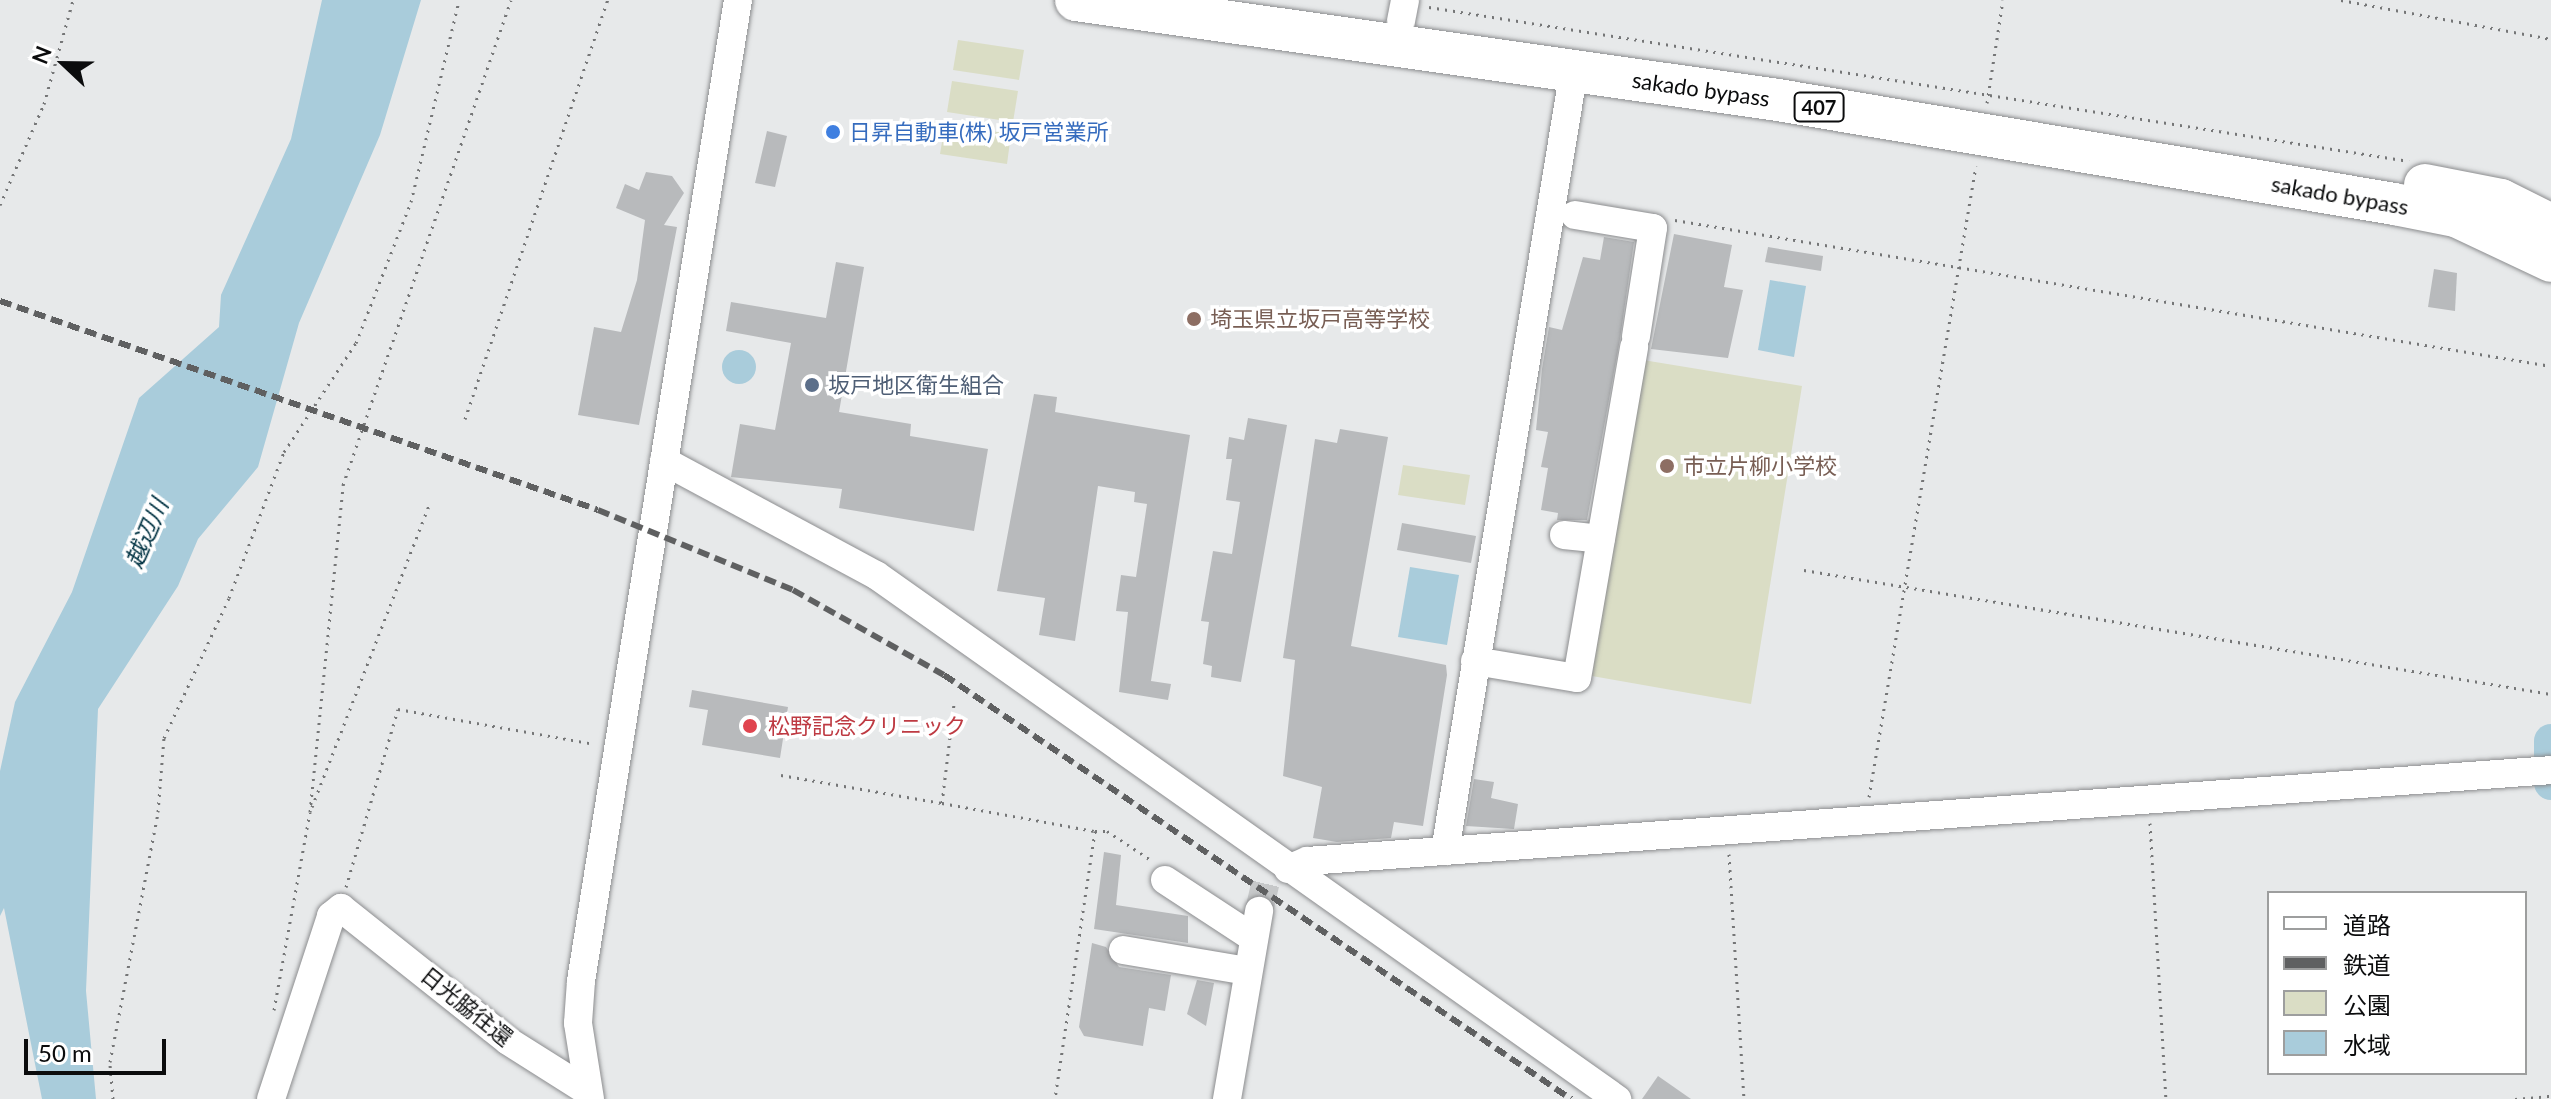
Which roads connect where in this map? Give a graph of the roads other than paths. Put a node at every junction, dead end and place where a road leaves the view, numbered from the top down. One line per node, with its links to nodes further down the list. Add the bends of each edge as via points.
1 (738, 0): 10 (street)
2 (1076, 0): 5 (highway, sakado bypass / 407)
3 (1254, 0): 4 (highway, sakado bypass / 407)
4 (1409, 9): 6 (highway, sakado bypass / 407)
5 (1574, 70): 6 (highway, sakado bypass / 407); 13 (street)
6 (1985, 111): 8 (highway, sakado bypass / 407, via 2466,192); 9 (highway, sakado bypass / 407, via 2456,216)
7 (1575, 215): 12 (street, via 1653,228)
8 (2551, 225)
9 (2551, 261)
10 (664, 461): 16 (street, via 876,575); 20 (street, via 581,981)
11 (1564, 535): 12 (street)
12 (1601, 539): 13 (street, via 1577,678)
13 (1475, 661): 15 (street)
14 (2551, 770): 15 (street)
15 (1445, 851): 16 (street, via 1307,861)
16 (1275, 869): 23 (street)
17 (1165, 880): 19 (street, via 1256,924)
18 (1123, 950): 19 (street)
19 (1247, 971): 22 (street)
20 (588, 1095): 21 (street, 日光脇往還, via 508,1041 347,910 331,916)
21 (271, 1099)
22 (1227, 1099)
23 (1617, 1099)

